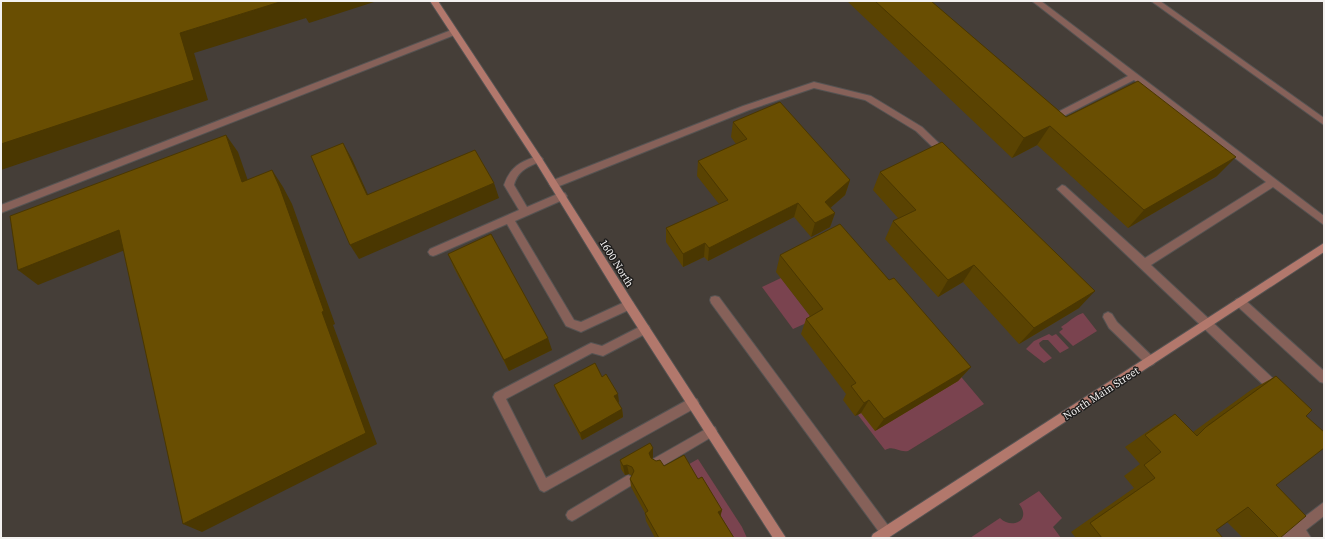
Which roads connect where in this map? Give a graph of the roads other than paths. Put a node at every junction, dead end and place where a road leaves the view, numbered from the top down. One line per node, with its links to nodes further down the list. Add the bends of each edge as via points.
1 (434, 1): 4 (street, 1600 North)
2 (1036, 1): 5 (lane)
3 (1155, 1): 7 (lane)
4 (454, 32): 8 (street, 1600 North); 14 (lane)
5 (1134, 76): 6 (lane, via 1053,118); 10 (lane)
6 (1041, 108)
7 (1324, 122)
8 (538, 159): 11 (street, 1600 North); 15 (lane, via 518,167 509,184)
9 (954, 163): 11 (lane, via 919,129 868,98 814,85 746,108)
10 (1272, 183): 17 (lane); 20 (lane)
11 (554, 184): 13 (street, 1600 North)
12 (1062, 189): 20 (lane)
13 (562, 196): 15 (lane); 23 (street, 1600 North)
14 (1, 209)
15 (525, 212): 16 (lane)
16 (509, 219): 19 (lane); 23 (lane, via 570,323 581,327)
17 (1324, 221)
18 (1324, 247): 22 (street, North Main Street)
19 (433, 252)
20 (1144, 264): 25 (lane)
21 (715, 300): 37 (lane)
22 (1240, 302): 25 (street, North Main Street); 28 (lane)
23 (630, 305): 26 (street, 1600 North)
24 (1108, 317): 27 (lane)
25 (1207, 324): 27 (street, North Main Street); 29 (lane)
26 (645, 329): 30 (street, 1600 North); 30 (lane, via 603,351 591,348 499,397 544,486)
27 (1150, 361): 37 (street, North Main Street)
28 (1324, 378)
29 (1285, 398)
30 (693, 403): 31 (street, 1600 North)
31 (711, 431): 32 (lane); 38 (street, 1600 North)
32 (657, 463)
33 (628, 481): 35 (lane)
34 (1324, 508): 36 (lane)
35 (572, 515)
36 (1301, 534): 39 (lane)
37 (882, 535)
38 (780, 538)
39 (1286, 538)

